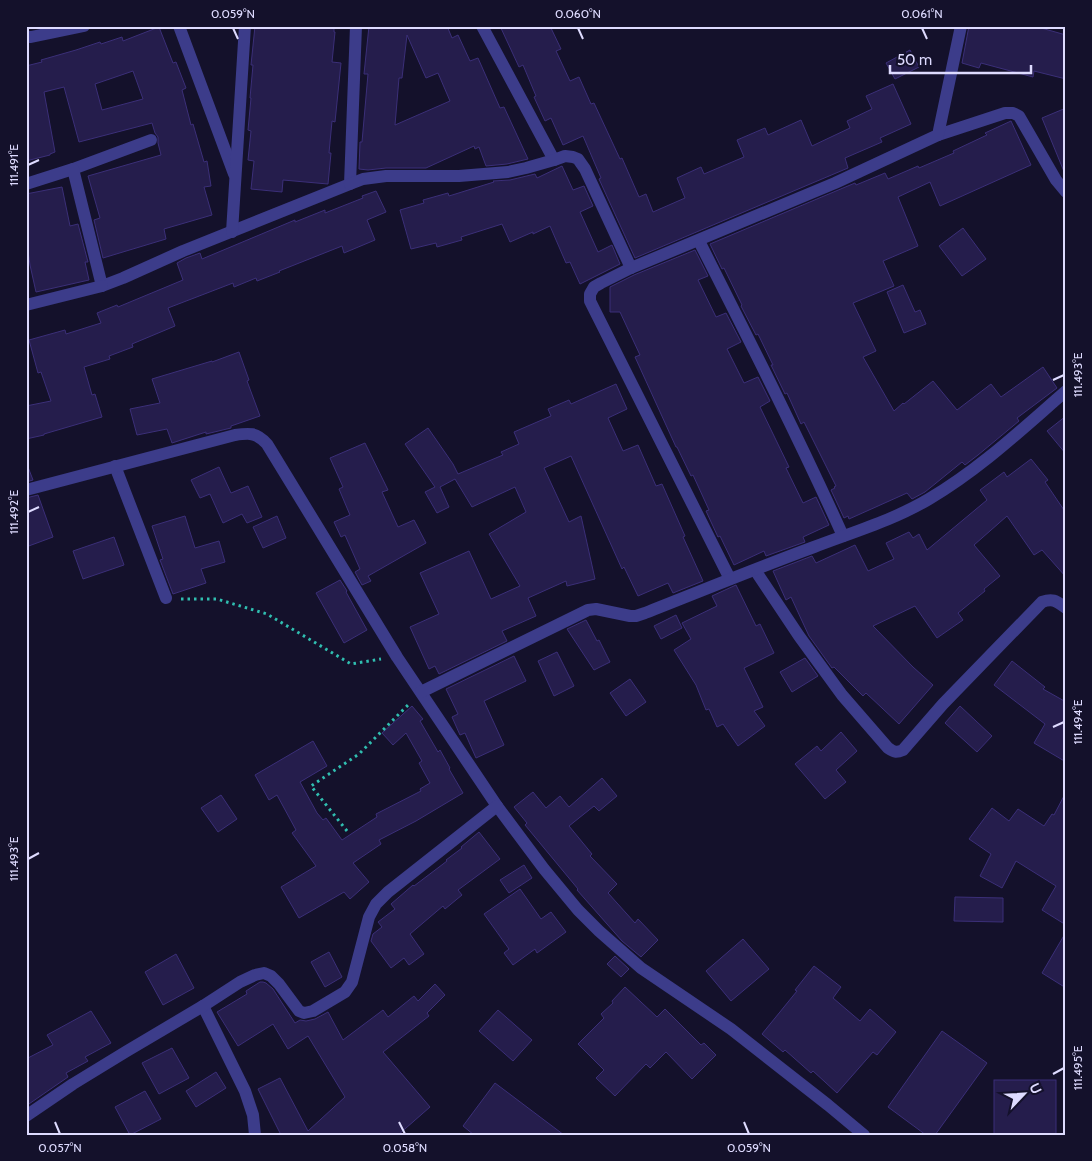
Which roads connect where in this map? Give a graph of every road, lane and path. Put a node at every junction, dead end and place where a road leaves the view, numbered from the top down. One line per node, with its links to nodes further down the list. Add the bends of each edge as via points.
1 (84, 26): 7 (street)
2 (179, 26): 12 (street)
3 (245, 26): 12 (street)
4 (356, 26): 14 (street)
5 (482, 26): 10 (street)
6 (961, 26): 8 (street)
7 (26, 36)
8 (938, 135): 15 (street, via 1013,113 1019,116); 17 (street)
9 (151, 140): 11 (street)
10 (554, 160): 14 (street, via 508,172 386,176); 18 (street, via 573,156 586,168)
11 (74, 169): 13 (street); 19 (street)
12 (235, 179): 16 (street)
13 (26, 184)
14 (350, 184): 16 (street)
15 (1066, 192)
16 (232, 232): 19 (street)
17 (699, 241): 18 (street); 24 (street)
18 (630, 268): 26 (street, via 594,288 590,301)
19 (102, 286): 20 (street)
20 (26, 305)
21 (1066, 391): 24 (street, via 959,481 898,515)
22 (115, 466): 23 (street); 27 (street); 29 (street, via 235,435 255,434 267,444)
23 (26, 490)
24 (843, 536): 25 (street)
25 (754, 570): 26 (street); 28 (street, via 842,695 893,752 903,750 1042,602 1049,599)
26 (730, 579): 30 (street, via 636,616 588,610)
27 (166, 598): 29 (path, via 217,599 267,614 350,664)
28 (1066, 608)
29 (397, 657): 30 (street)
30 (421, 692): 31 (street); 32 (path, via 358,754 311,786)
31 (497, 806): 33 (street, via 376,904 369,917 352,982 345,992 304,1013 271,976 264,973 240,982); 36 (street, via 544,869 599,931 641,968 730,1029)
32 (347, 831)
33 (203, 1006): 34 (street); 35 (street, via 245,1091 254,1114)
34 (26, 1116)
35 (255, 1135)
36 (864, 1135)

